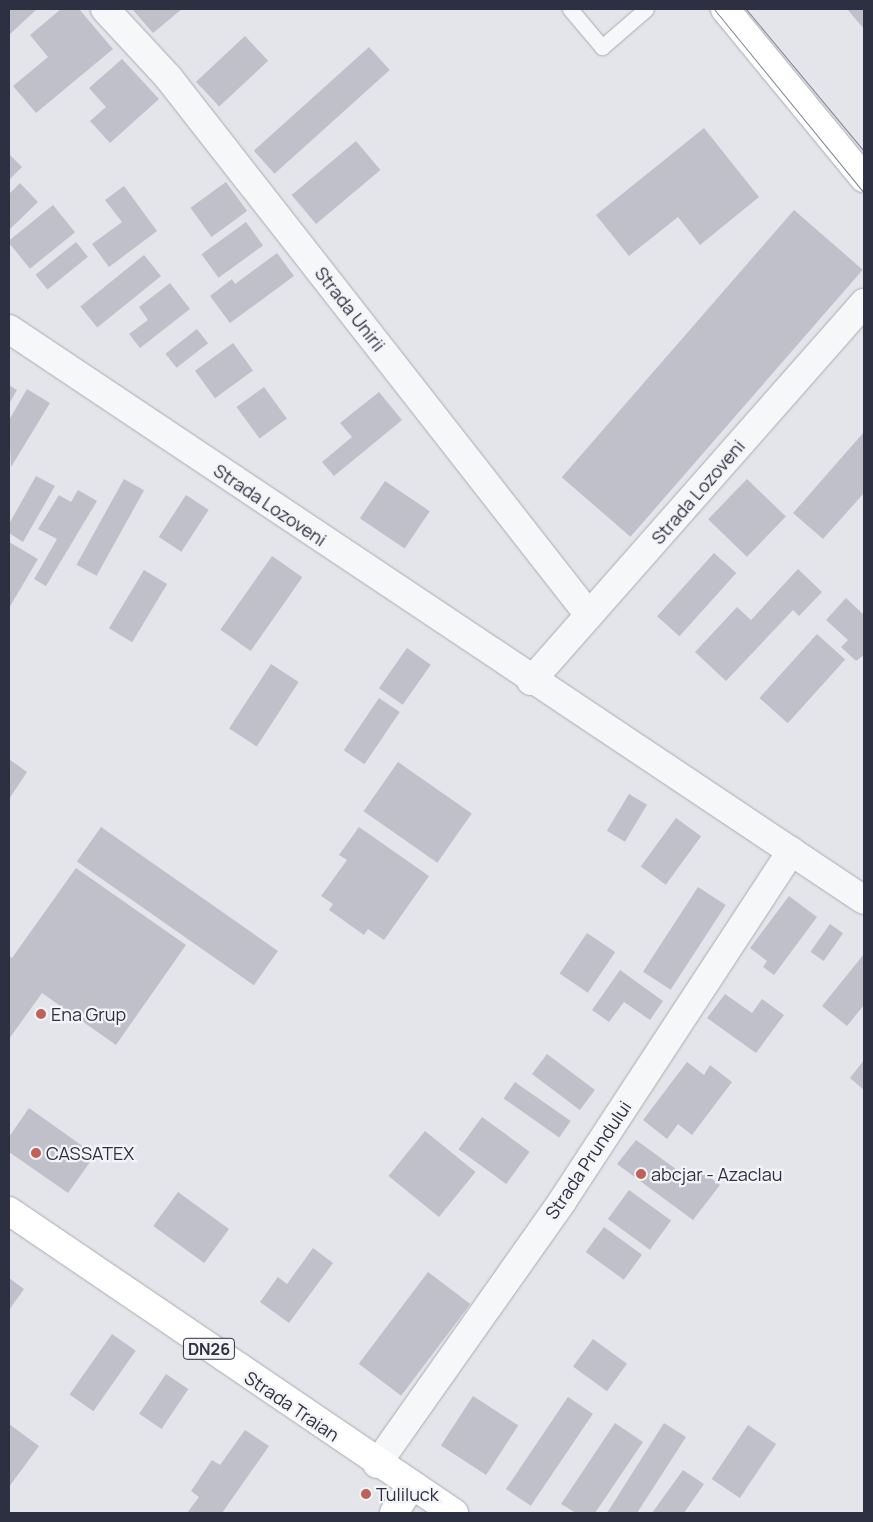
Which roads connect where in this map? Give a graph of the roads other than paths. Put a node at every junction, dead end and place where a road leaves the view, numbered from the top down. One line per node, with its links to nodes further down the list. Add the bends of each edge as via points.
1 (105, 9): 8 (street, Strada Unirii, via 168,77)
2 (570, 9): 3 (lane, via 602,48)
3 (646, 9)
4 (725, 9): 5 (main road)
5 (864, 178)
6 (864, 302): 8 (street, Strada Lozoveni)
7 (9, 330): 9 (street, Strada Lozoveni)
8 (589, 615): 9 (street, Strada Lozoveni)
9 (531, 681): 10 (street, Strada Lozoveni)
10 (791, 851): 11 (street, Strada Lozoveni); 13 (street, Strada Prundului, via 563,1200)
11 (864, 900)
12 (9, 1211): 13 (main road, Strada Traian / DN26)
13 (377, 1464): 14 (main road, Strada Traian / DN26)
14 (411, 1486): 15 (main road); 16 (main road, Strada Traian / DN26)
15 (394, 1513)
16 (454, 1513)

